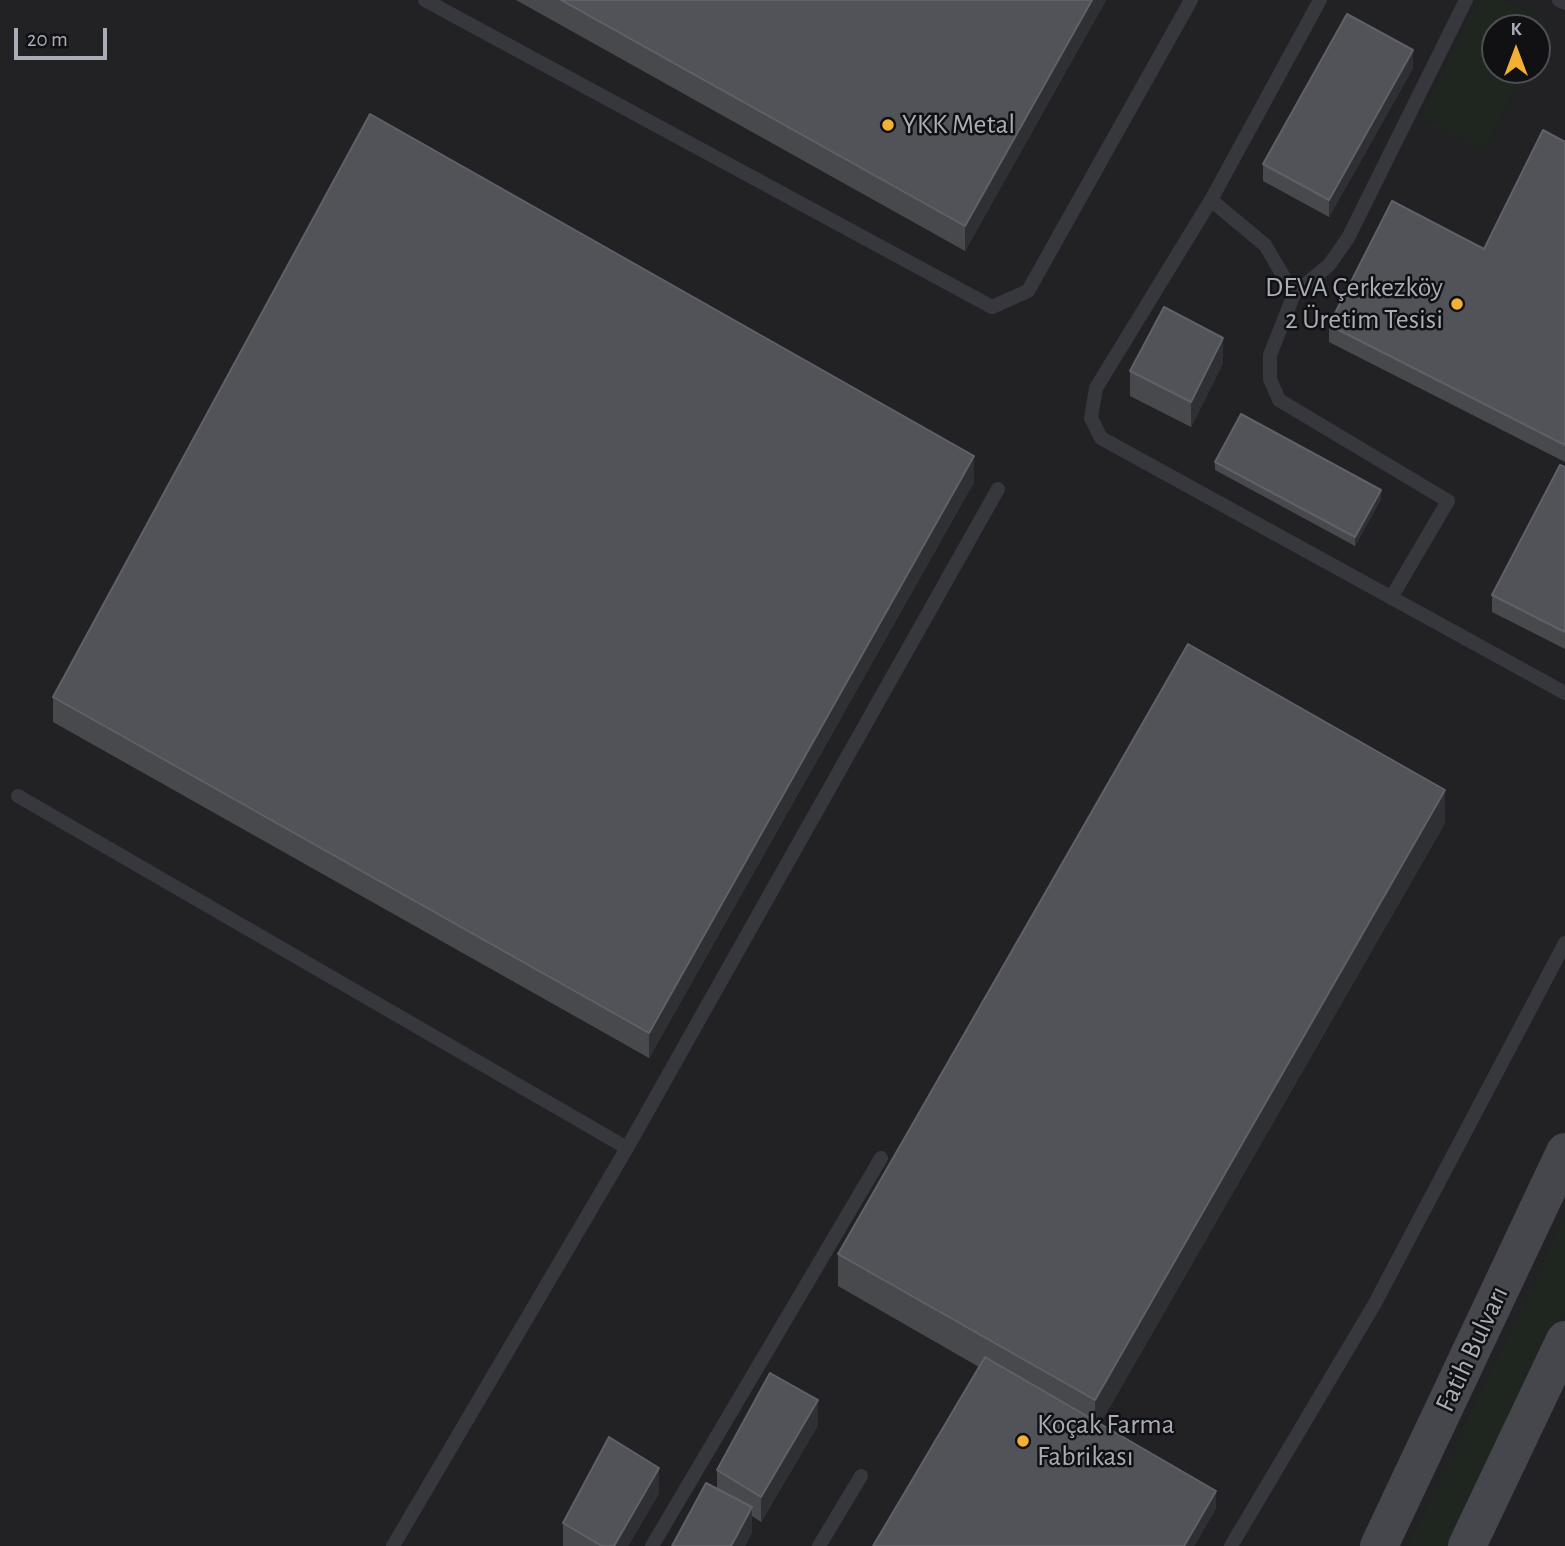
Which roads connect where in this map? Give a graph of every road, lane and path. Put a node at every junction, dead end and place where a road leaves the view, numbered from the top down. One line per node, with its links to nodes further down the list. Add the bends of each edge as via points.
1 (425, 0): 2 (lane, via 992,307 1028,291)
2 (1191, 0)
3 (1320, 0): 7 (lane)
4 (1466, 0): 8 (lane, via 1348,237 1329,265)
5 (1559, 0): 6 (lane)
6 (1565, 3)
7 (1211, 200): 8 (lane, via 1265,245); 10 (lane, via 1096,388 1091,418 1101,438)
8 (1294, 294): 10 (lane, via 1270,355 1270,379 1279,400 1448,501)
9 (998, 489): 14 (lane)
10 (1391, 598): 11 (lane)
11 (1565, 693)
12 (18, 796): 14 (lane)
13 (1565, 943): 22 (lane, via 1374,1305)
14 (626, 1148): 19 (lane)
15 (1565, 1152): 23 (main road, Fatih Bulvarı)
16 (881, 1158): 20 (lane)
17 (1565, 1339): 24 (main road)
18 (861, 1476): 21 (lane)
19 (393, 1546)
20 (652, 1546)
21 (819, 1546)
22 (1231, 1546)
23 (1379, 1546)
24 (1467, 1546)

